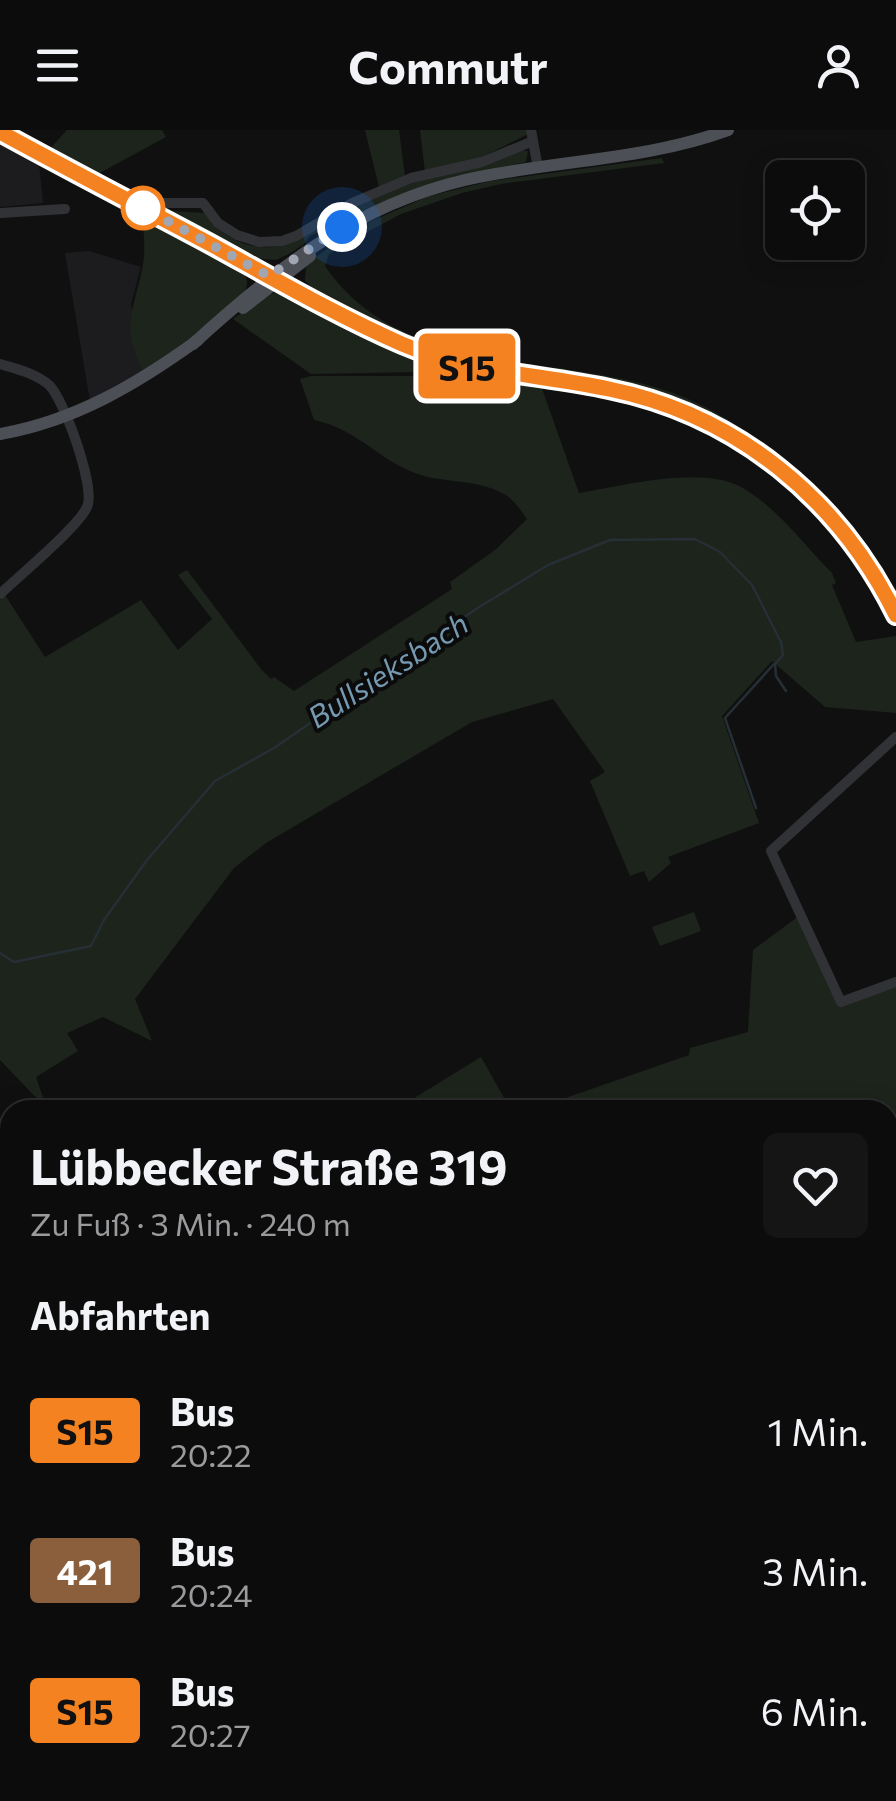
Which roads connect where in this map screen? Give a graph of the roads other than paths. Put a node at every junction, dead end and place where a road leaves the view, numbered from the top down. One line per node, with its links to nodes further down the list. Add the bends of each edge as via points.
1 (728, 130): 4 (main road, via 666,149)
2 (0, 132): 10 (main road)
3 (532, 135): 4 (street); 5 (street, via 482,162 396,184 282,240 237,235 203,203)
4 (538, 168): 8 (main road, via 438,187)
5 (146, 198)
6 (64, 209): 7 (street)
7 (0, 214)
8 (361, 219): 9 (main road); 11 (main road, via 324,237)
9 (304, 261): 11 (main road); 13 (main road, via 302,280)
10 (245, 263): 11 (main road); 12 (main road, via 252,282)
11 (274, 278): 12 (main road); 13 (main road); 14 (main road)
12 (248, 293): 14 (main road)
13 (311, 298): 19 (main road, via 435,357 660,402 738,438 812,496 855,544)
14 (193, 344): 16 (main road, via 142,380)
15 (0, 364): 16 (street, via 46,383)
16 (65, 416): 17 (main road); 18 (street, via 89,486 87,508)
17 (0, 434)
18 (0, 594)
19 (896, 615)
20 (896, 737): 21 (street, via 770,850 841,1002)
21 (896, 982)

